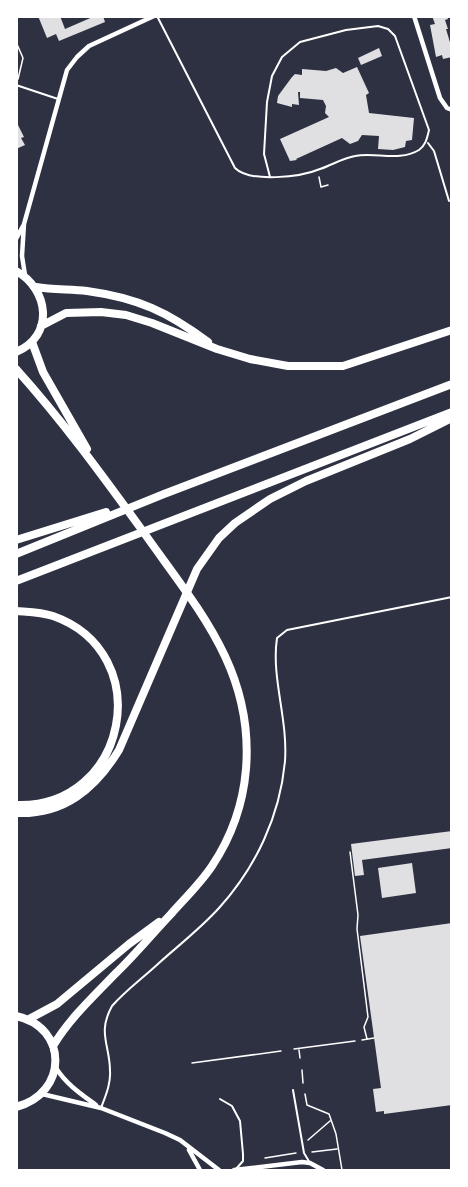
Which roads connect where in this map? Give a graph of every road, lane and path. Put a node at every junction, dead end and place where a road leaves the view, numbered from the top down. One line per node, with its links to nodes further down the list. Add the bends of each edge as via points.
1 (155, 16): 5 (street, via 89,46 68,70); 8 (lane, via 235,168 244,174)
2 (414, 16): 6 (street, via 440,98)
3 (16, 42): 4 (path, via 23,58)
4 (17, 86): 5 (lane)
5 (58, 99): 12 (street)
6 (452, 110)
7 (427, 142): 8 (lane, via 420,149 398,156 356,155 318,170); 8 (lane, via 429,130 395,36 378,26 335,32 300,42 276,65 267,102 264,154); 11 (lane, via 434,151)
8 (270, 177)
9 (321, 183): 10 (path, via 321,187)
10 (328, 185)
11 (449, 201)
12 (24, 224): 13 (street); 15 (street)
13 (16, 239)
14 (16, 270): 15 (main road)
15 (25, 275): 16 (main road)
16 (36, 287): 17 (main road, via 44,313); 20 (main road, via 85,291 152,306)
17 (41, 326): 19 (main road); 20 (main road, via 66,313 126,315)
18 (452, 330): 20 (main road, via 343,366 288,366)
19 (32, 342): 21 (main road); 26 (main road, via 43,372)
20 (217, 348)
21 (16, 352)
22 (16, 369): 26 (main road)
23 (452, 384): 27 (highway)
24 (452, 412): 30 (highway)
25 (452, 418): 34 (highway, via 306,481 235,523 197,569 109,766 91,787 71,801 51,809)
26 (98, 469): 36 (main road, via 199,611 225,654 244,709 244,783 236,819 223,849 197,888)
27 (155, 497): 28 (highway); 29 (highway)
28 (16, 540)
29 (16, 554)
30 (16, 581)
31 (452, 597): 58 (lane, via 287,630 277,638 285,760 266,837 243,878 218,909 112,1006 104,1028 110,1082)
32 (16, 611): 33 (highway, via 53,616 85,634 111,670 118,704 111,746 90,777 61,798)
33 (16, 805)
34 (16, 813)
35 (350, 852): 40 (path)
36 (170, 915): 38 (main road, via 57,1004); 43 (main road, via 76,1013)
37 (16, 1016): 38 (main road)
38 (29, 1019): 43 (main road, via 44,1030)
39 (374, 1038): 40 (path)
40 (367, 1039): 41 (path)
41 (362, 1040)
42 (355, 1041): 44 (path)
43 (53, 1046): 49 (main road)
44 (299, 1048): 45 (path); 47 (path)
45 (294, 1049)
46 (281, 1051): 48 (path)
47 (300, 1058)
48 (192, 1063)
49 (56, 1068): 53 (main road); 58 (street, via 75,1089)
50 (302, 1070): 51 (path)
51 (303, 1083)
52 (293, 1090): 67 (lane, via 304,1153)
53 (42, 1094): 56 (main road); 58 (street)
54 (305, 1094): 60 (path, via 307,1105 329,1114)
55 (220, 1099): 70 (lane, via 232,1106 240,1120 243,1161)
56 (26, 1104): 57 (main road); 59 (main road)
57 (16, 1107)
58 (101, 1108): 61 (street, via 165,1133)
59 (16, 1115)
60 (331, 1120): 62 (path, via 308,1140); 63 (path)
61 (188, 1147): 68 (street); 69 (street)
62 (307, 1148)
63 (338, 1149): 64 (path); 72 (path)
64 (309, 1152)
65 (297, 1153): 66 (path)
66 (258, 1159)
67 (310, 1163): 70 (street); 71 (street)
68 (200, 1170)
69 (219, 1170)
70 (235, 1170)
71 (323, 1170)
72 (342, 1170)

